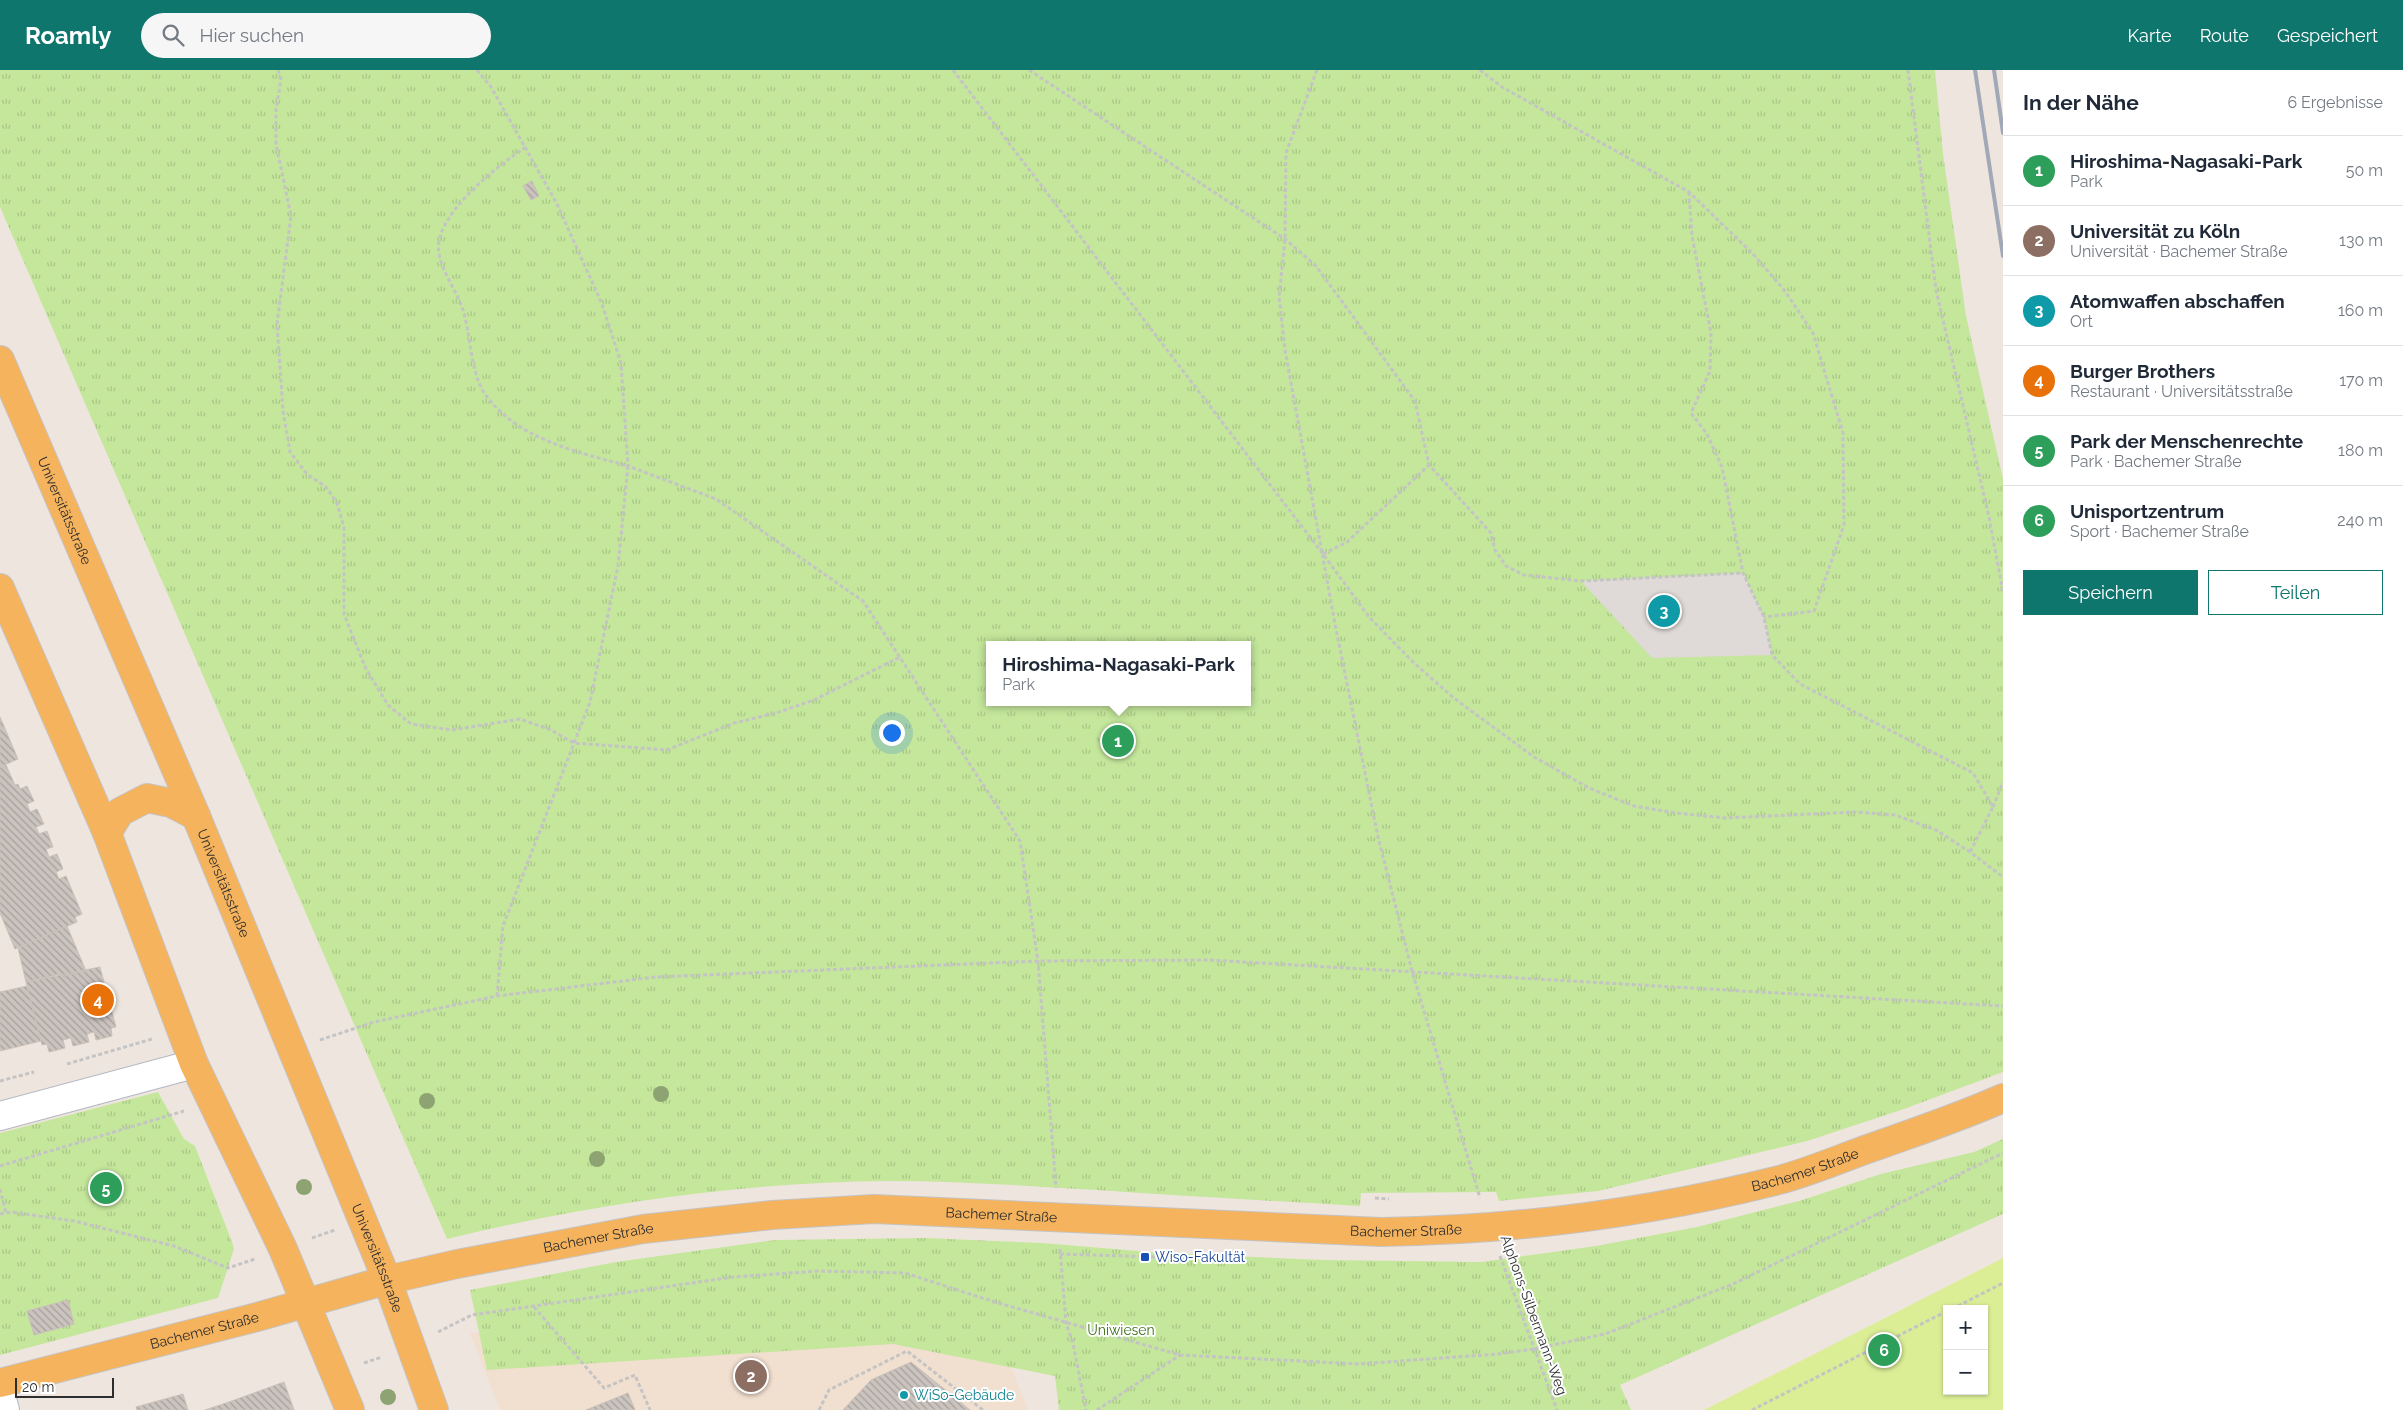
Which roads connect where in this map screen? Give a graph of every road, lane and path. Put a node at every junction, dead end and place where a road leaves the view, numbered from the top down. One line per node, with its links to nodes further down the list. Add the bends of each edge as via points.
1 (278, 70): 20 (path, via 281,79 276,110 276,144 291,216 277,324 283,410 290,452 307,474 326,487 337,503 344,528 344,614 366,669 388,705 411,724 452,730 520,719 551,730)
2 (477, 70): 8 (path, via 491,87)
3 (953, 70): 14 (path)
4 (1029, 70): 10 (path)
5 (1317, 70): 10 (path, Alphons-Silbermann-Weg, via 1286,153)
6 (1480, 70): 9 (path, via 1502,87)
7 (1908, 70): 17 (path, via 1936,290 1990,517)
8 (526, 147): 13 (path, via 557,204 598,295 621,363); 13 (path, via 488,175 443,227 438,239 438,253 462,308 483,390 496,405 526,430 557,445)
9 (1689, 192): 15 (path, via 1692,236 1711,333 1710,371 1691,413 1707,434 1722,467); 18 (path, via 1786,291 1814,333 1842,433 1844,526 1814,611)
10 (1285, 239): 12 (path, via 1316,266 1415,401); 14 (path, Alphons-Silbermann-Weg, via 1279,297 1285,350)
11 (0, 360): 23 (main road, Universitätsstraße)
12 (1429, 465): 14 (path, via 1347,542); 15 (path, via 1491,532 1495,550 1506,566 1524,575 1581,581)
13 (628, 466): 19 (path, via 716,499 855,596 863,602); 20 (path, via 618,566 590,702)
14 (1323, 554): 25 (path, via 1369,617 1455,699 1534,757 1589,788 1634,806 1725,818 1855,812 1895,815 1936,830); 28 (path, Alphons-Silbermann-Weg, via 1378,837)
15 (1743, 573): 18 (path)
16 (0, 588): 24 (main road)
17 (2003, 592)
18 (1764, 617): 22 (path, via 1772,654 1800,684 1973,773)
19 (900, 657): 20 (path, via 814,700 734,723 667,750); 27 (path, via 1020,841)
20 (574, 743): 29 (path, via 504,926)
21 (2003, 782): 22 (path)
22 (1993, 807): 25 (path)
23 (196, 816): 24 (main road, via 171,803 147,798 120,812); 32 (main road, Universitätsstraße)
24 (106, 834): 31 (main road)
25 (1970, 852): 26 (path)
26 (2003, 877)
27 (1038, 961): 28 (path, via 1208,960); 29 (path, via 656,977); 42 (path)
28 (1412, 971): 30 (path); 46 (path, Alphons-Silbermann-Weg)
29 (496, 996): 32 (path, via 374,1022)
30 (2003, 1006)
31 (182, 1030): 33 (path); 34 (main road)
32 (291, 1049): 49 (main road, Universitätsstraße)
33 (65, 1064)
34 (194, 1064): 38 (main road); 39 (street)
35 (38, 1071): 36 (path)
36 (0, 1081)
37 (2003, 1098): 46 (main road, Bachemer Straße, via 1967,1114 1781,1179 1659,1207)
38 (213, 1102): 41 (path); 51 (main road)
39 (0, 1116)
40 (2003, 1153): 57 (path, via 1733,1284 1605,1334)
41 (0, 1166)
42 (1055, 1179)
43 (0, 1189): 44 (path)
44 (6, 1213): 45 (path); 47 (path, via 92,1225 174,1246 228,1268)
45 (0, 1214)
46 (1490, 1228): 49 (main road, Bachemer Straße, via 1381,1232 874,1209 644,1228); 57 (path, Alphons-Silbermann-Weg)
47 (260, 1258)
48 (1158, 1258): 55 (path, via 1060,1254)
49 (387, 1280): 51 (main road, Bachemer Straße); 56 (main road, Universitätsstraße)
50 (2003, 1283): 52 (path)
51 (306, 1304): 59 (main road); 60 (main road, Bachemer Straße)
52 (1960, 1305)
53 (534, 1307): 55 (path, via 733,1277 819,1271 905,1273); 56 (path, via 472,1316); 65 (path, via 604,1388 635,1375)
54 (1943, 1313): 71 (path)
55 (1066, 1323): 58 (path); 68 (path)
56 (410, 1346): 59 (path); 64 (main road, Universitätsstraße)
57 (1534, 1349): 58 (path, via 1359,1364); 70 (path, Alphons-Silbermann-Weg)
58 (1180, 1355): 69 (path)
59 (336, 1374): 63 (main road)
60 (0, 1383)
61 (0, 1392): 62 (street)
62 (6, 1410)
63 (350, 1410)
64 (434, 1410)
65 (650, 1410)
66 (819, 1410): 67 (path, via 829,1390 907,1350)
67 (983, 1410)
68 (1086, 1410)
69 (1097, 1410)
70 (1557, 1410)
71 (1752, 1410)

